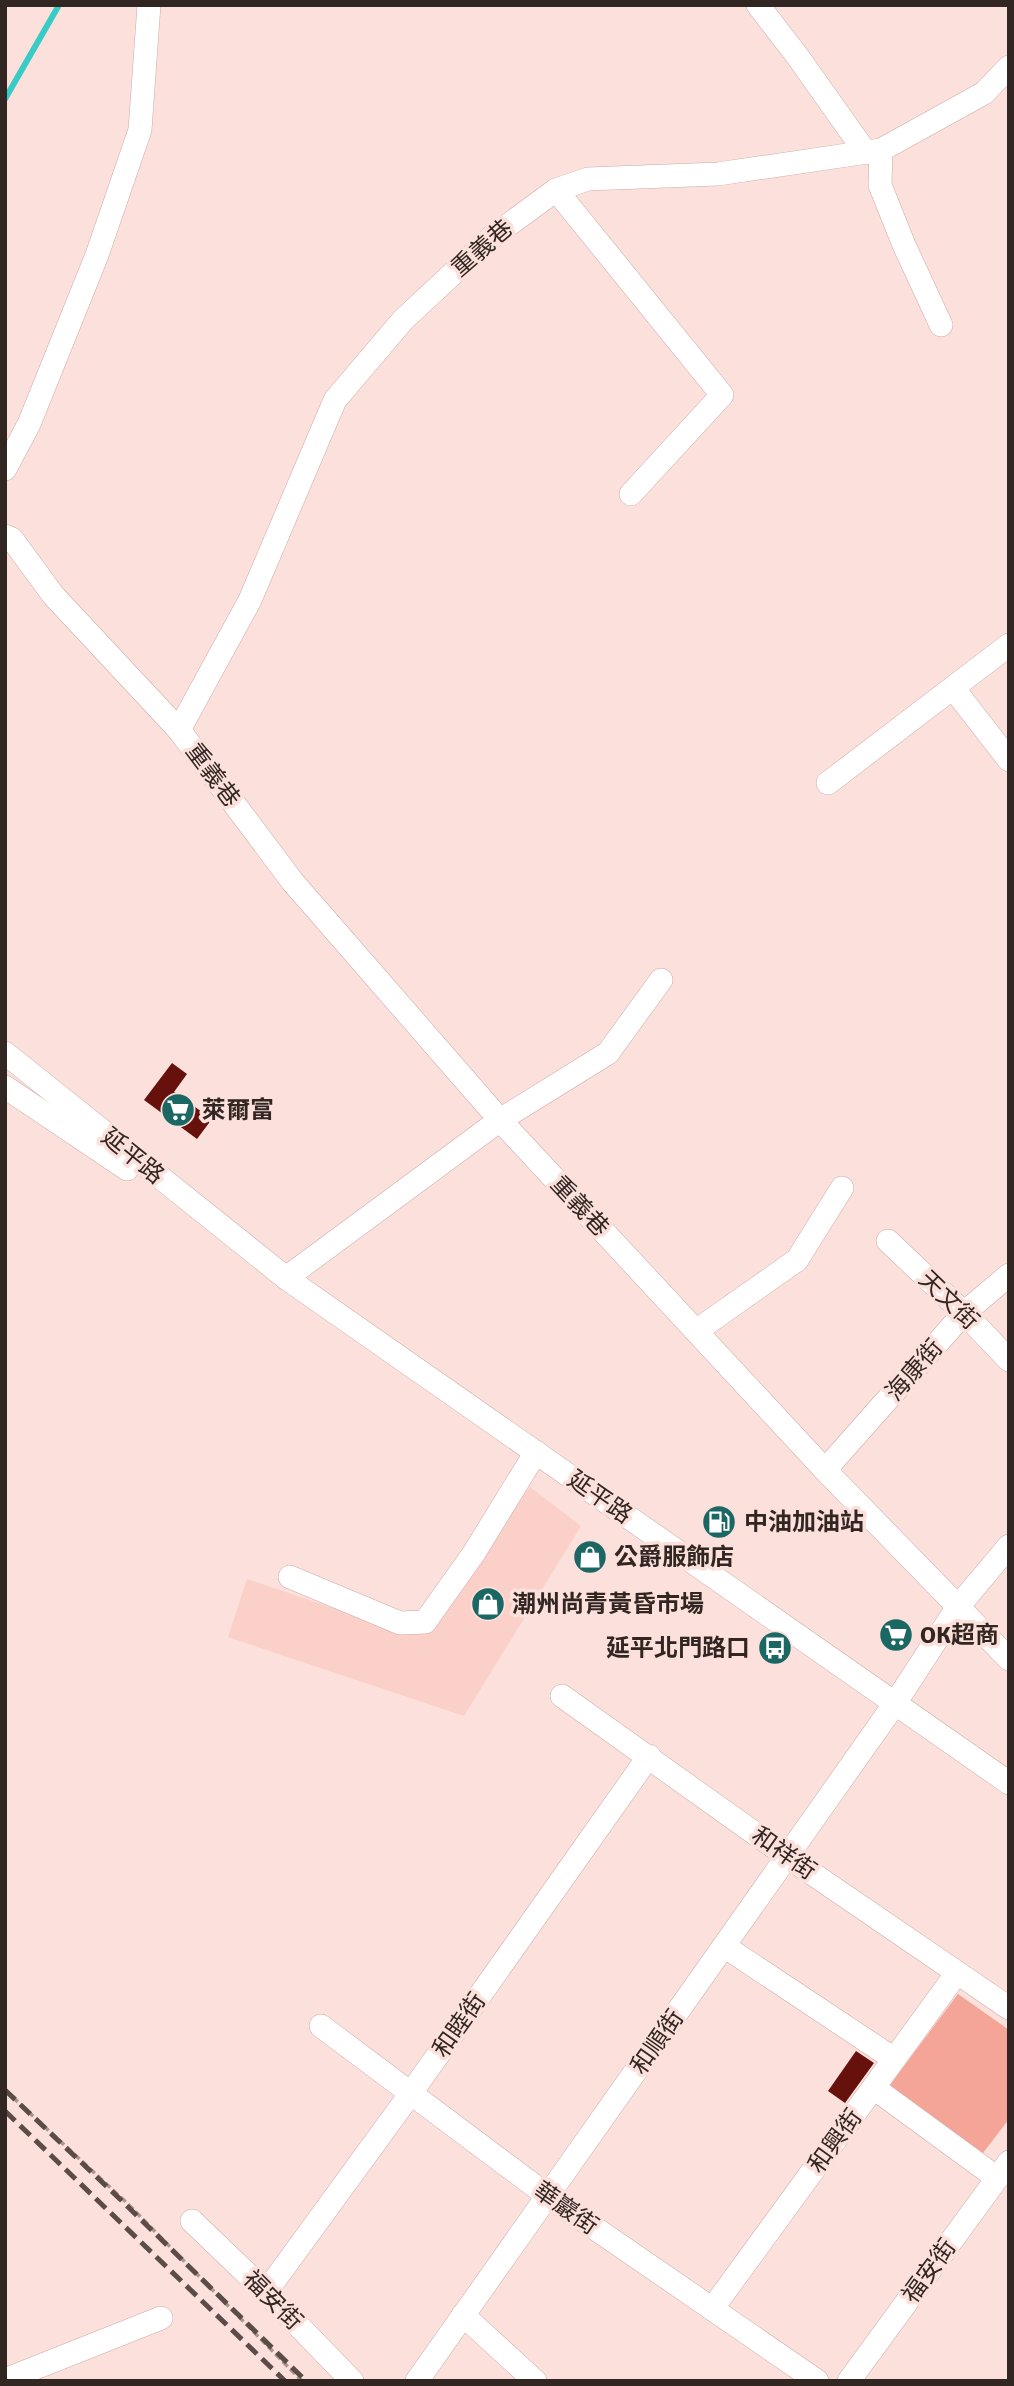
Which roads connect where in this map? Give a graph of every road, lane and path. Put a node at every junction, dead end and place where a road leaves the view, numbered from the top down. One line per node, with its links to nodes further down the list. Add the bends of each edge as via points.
1 (149, 5): 7 (street, via 140,130 92,267 29,424)
2 (758, 5): 4 (street)
3 (1009, 66): 4 (street, 重義巷, via 984,93)
4 (873, 152): 5 (street, 重義巷, via 718,174 588,179); 6 (street, via 880,185 904,246)
5 (556, 190): 8 (street, via 722,396); 12 (street, 重義巷, via 492,237 403,320 335,400 250,600)
6 (942, 325)
7 (5, 469)
8 (631, 494)
9 (5, 536): 12 (street, 重義巷, via 12,539 53,595)
10 (1009, 645): 11 (street)
11 (953, 688): 13 (street); 14 (street)
12 (179, 730): 18 (street, 重義巷, via 292,881)
13 (1009, 760)
14 (828, 783)
15 (661, 980): 18 (street, via 608,1053)
16 (5, 1053): 21 (street, 延平路)
17 (5, 1087): 21 (street, 延平路)
18 (500, 1120): 23 (street); 25 (street, 重義巷)
19 (842, 1188): 25 (street, via 797,1260)
20 (888, 1241): 24 (street, 天文街)
21 (261, 1259): 23 (street, 延平路)
22 (1009, 1276): 24 (street, 海康街)
23 (286, 1278): 27 (street, 延平路)
24 (964, 1313): 26 (street, 天文街); 28 (street, 海康街)
25 (696, 1331): 28 (street, 重義巷)
26 (1009, 1360)
27 (536, 1452): 30 (street, via 425,1622 400,1623); 34 (street, 延平路)
28 (825, 1470): 31 (street, 重義巷)
29 (1009, 1546): 31 (street, 和順街)
30 (290, 1577)
31 (957, 1608): 32 (street, 重義巷); 34 (street, 和順街)
32 (1009, 1659)
33 (562, 1696): 35 (street, 和祥街)
34 (896, 1702): 36 (street, 延平路); 37 (street, 和順街)
35 (649, 1756): 37 (street, 和祥街); 45 (street, 和睦街)
36 (1009, 1783)
37 (788, 1857): 38 (street, 和順街); 39 (street, 和祥街)
38 (724, 1946): 42 (street); 47 (street, 和順街)
39 (957, 1973): 40 (street, 和祥街); 42 (street, 和興街)
40 (1005, 2000)
41 (321, 2026): 45 (street, 華巖街)
42 (894, 2059): 43 (street, 和興街)
43 (873, 2088): 46 (street); 50 (street, 和興街)
44 (5, 2090): 54 (path, via 128,2204)
45 (411, 2093): 47 (street, 華巖街); 49 (street, 和睦街)
46 (1003, 2170): 59 (street, 福安街)
47 (548, 2196): 50 (street, 華巖街); 51 (street, 和順街)
48 (192, 2221): 49 (street, 福安街)
49 (266, 2292): 55 (street, 福安街)
50 (712, 2309): 58 (street, 華巖街)
51 (463, 2315): 56 (street, 和順街); 57 (street)
52 (161, 2318): 53 (street)
53 (5, 2379)
54 (302, 2381)
55 (352, 2381)
56 (417, 2381)
57 (535, 2381)
58 (817, 2381)
59 (849, 2381)

